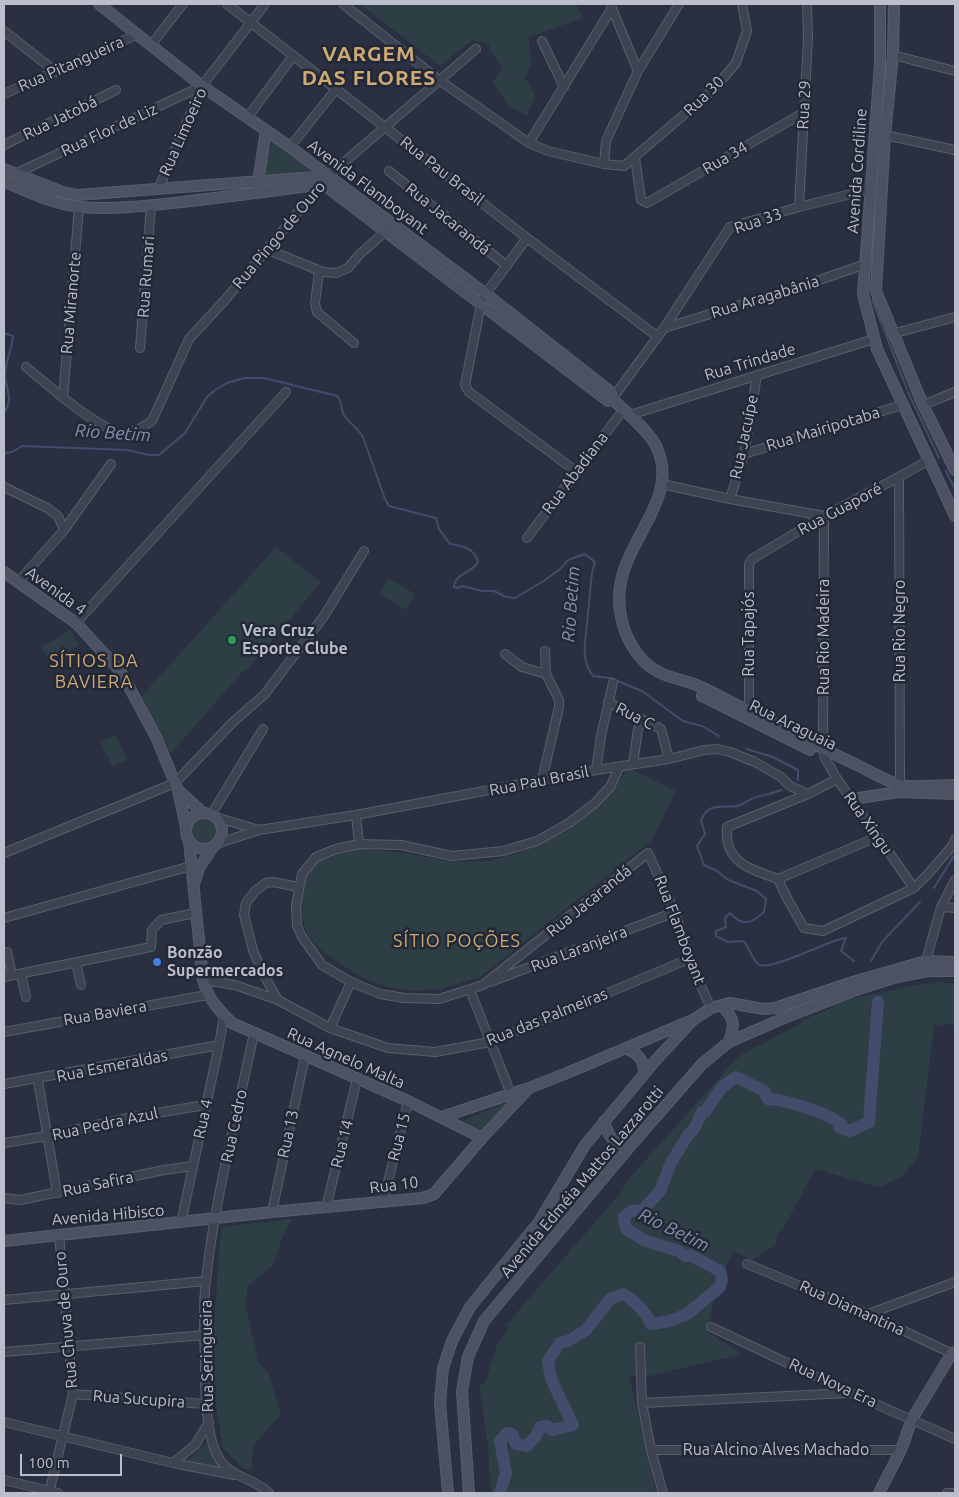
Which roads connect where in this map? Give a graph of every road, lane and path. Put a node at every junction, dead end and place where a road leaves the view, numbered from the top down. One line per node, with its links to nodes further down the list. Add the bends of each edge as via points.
1 (183, 4): 16 (street)
2 (227, 4): 12 (street, Rua Pau Brasil)
3 (265, 4): 12 (street, Rua Limoeiro)
4 (343, 4): 23 (street)
5 (679, 4): 20 (street)
6 (742, 4): 38 (street, Rua 30, via 746,31 736,63 714,89)
7 (807, 4): 29 (street, Rua 29)
8 (880, 4): 46 (street, Avenida Cordiline, via 880,64)
9 (894, 4): 18 (street, Avenida Cordiline)
10 (101, 5): 14 (street, Avenida Flamboyant)
11 (611, 6): 20 (street); 25 (street)
12 (251, 22): 19 (street, Rua Pau Brasil); 24 (street, Rua Limoeiro)
13 (4, 31): 22 (street)
14 (138, 34): 16 (street, Avenida Flamboyant); 22 (street, Rua Pitangueira)
15 (542, 41): 25 (street)
16 (151, 44): 24 (street, Avenida Flamboyant)
17 (476, 49): 23 (street, Rua Pingo de Ouro)
18 (893, 55): 21 (street); 33 (street, Avenida Cordiline)
19 (293, 56): 26 (street, Rua Pau Brasil); 30 (street)
20 (638, 71): 39 (street, via 606,141)
21 (955, 71)
22 (56, 72): 28 (street, Rua Pitangueira)
23 (439, 80): 31 (street, Rua Pingo de Ouro); 34 (street)
24 (202, 86): 30 (street, Avenida Flamboyant); 42 (street, Rua Flor de Liz); 47 (street, Rua Limoeiro)
25 (564, 87): 34 (street)
26 (336, 89): 31 (street, Rua Pau Brasil); 36 (street)
27 (116, 90): 35 (street, Rua Jatobá)
28 (4, 94)
29 (803, 112): 38 (street, Rua 34, via 647,203 642,200); 51 (street, Rua 29)
30 (247, 118): 32 (street, Avenida Flamboyant)
31 (384, 126): 43 (street, Rua Pingo de Ouro); 54 (street, Rua Pau Brasil)
32 (266, 131): 36 (street, Avenida Flamboyant); 45 (street)
33 (885, 135): 37 (street); 63 (street, Avenida Cordiline, via 876,291)
34 (529, 143): 39 (street, via 548,151)
35 (4, 145)
36 (290, 147): 43 (street, Avenida Flamboyant)
37 (955, 150)
38 (635, 157): 39 (street, Rua 30, via 624,166)
39 (604, 164)
40 (4, 169): 42 (street)
41 (389, 171): 57 (street, Rua Jacarandá)
42 (15, 174): 47 (street, via 77,195)
43 (326, 180): 45 (street); 48 (street); 52 (street, Avenida Flamboyant); 53 (street, Avenida Flamboyant); 55 (street, Rua Pingo de Ouro)
44 (4, 182): 50 (street)
45 (258, 182): 47 (street); 48 (street)
46 (871, 189): 51 (street, Rua 33); 56 (street, Avenida Cordiline)
47 (158, 190)
48 (261, 193): 49 (street)
49 (151, 205): 50 (street); 67 (street, Rua Rumari)
50 (79, 207): 72 (street, Rua Miranorte)
51 (799, 207): 62 (street, Rua 33, via 730,227)
52 (393, 224): 53 (street); 59 (street, Avenida Flamboyant)
53 (385, 232): 58 (street, via 348,268 336,273); 60 (street, Avenida Flamboyant)
54 (527, 238): 57 (street); 64 (street, Rua Pau Brasil)
55 (266, 249): 58 (street); 72 (street, Rua Pingo de Ouro, via 190,339 152,421 122,435)
56 (866, 264): 62 (street, Rua Aragabânia); 65 (street, Avenida Cordiline, via 863,294)
57 (507, 266): 59 (street)
58 (319, 270): 66 (street, via 317,312)
59 (486, 294): 60 (street); 73 (street, Avenida Flamboyant, via 612,393)
60 (481, 304): 73 (street, Avenida Flamboyant, via 608,401); 81 (street, via 465,381 467,389)
61 (955, 317): 63 (street)
62 (664, 328): 64 (street, Rua 33)
63 (890, 334): 65 (street); 75 (street, Avenida Cordiline)
64 (658, 336): 73 (street, Rua 33)
65 (876, 338): 69 (street, Rua Trindade); 74 (street, Avenida Cordiline, via 877,349)
66 (354, 344)
67 (140, 348)
68 (26, 367): 72 (street)
69 (757, 375): 76 (street, Rua Trindade); 77 (street, Rua Jacuípe)
70 (286, 392): 94 (street)
71 (955, 392): 75 (street)
72 (63, 398)
73 (612, 399): 76 (street, Avenida Flamboyant)
74 (902, 405): 77 (street, Rua Mairipotaba); 78 (street, Avenida Cordiline)
75 (923, 405): 80 (street, Avenida Cordiline)
76 (627, 412): 81 (street, Rua Abadiana); 83 (street, Avenida Flamboyant, via 655,444 661,458)
77 (744, 454): 85 (street, Rua Jacuípe)
78 (929, 460): 82 (street, Rua Guaporé); 87 (street, Avenida Cordiline)
79 (111, 464): 88 (street)
80 (954, 465)
81 (577, 472): 89 (street, Rua Abadiana)
82 (900, 477): 86 (street, Rua Guaporé); 114 (street, Rua Rio Negro)
83 (662, 484): 85 (street); 95 (street, Avenida Flamboyant, via 654,509 622,573 619,589)
84 (4, 487): 88 (street, via 48,508 58,516)
85 (730, 499): 86 (street)
86 (824, 516): 91 (street, Rua Guaporé); 105 (street, Rua Rio Madeira)
87 (955, 516)
88 (64, 530): 93 (street)
89 (527, 538)
90 (364, 551): 113 (street, via 324,616 264,695 233,722)
91 (752, 559): 102 (street, Rua Tapajós, via 749,564)
92 (4, 572): 93 (street, Avenida 4)
93 (18, 582): 94 (street, Avenida 4)
94 (76, 622): 113 (street, Avenida 4, via 121,672 156,737)
95 (623, 625): 99 (street, Rua Araguaia, via 629,641 648,665)
96 (545, 651): 98 (street)
97 (504, 654): 98 (street, via 522,667)
98 (546, 674): 111 (street, via 560,707)
99 (676, 680): 102 (street, Rua Araguaia, via 691,683); 105 (street, Rua Araguaia, via 688,689)
100 (613, 682): 101 (street)
101 (608, 702): 103 (street, Rua C); 109 (street)
102 (749, 710): 105 (street, Rua Araguaia)
103 (646, 721): 106 (street, Rua C, via 661,730); 107 (street, via 638,728)
104 (263, 729): 118 (street)
105 (824, 753): 110 (street, Rua Xingu); 114 (street, Rua Araguaia)
106 (669, 759): 107 (street, Rua Pau Brasil); 115 (street, Rua Pau Brasil, via 704,750 730,752 764,766 790,786)
107 (633, 764): 108 (street, Rua Pau Brasil)
108 (619, 768): 109 (street, Rua Pau Brasil); 125 (street, Rua Jacarandá, via 610,787 569,823 537,841 504,852 452,856 401,845)
109 (596, 770): 111 (street, Rua Pau Brasil)
110 (837, 779): 115 (street); 117 (street, Rua Xingu)
111 (542, 780): 119 (street, Rua Pau Brasil)
112 (955, 785): 114 (street)
113 (177, 787): 118 (street, Avenida 4); 120 (street, Avenida 4); 127 (street)
114 (900, 789): 116 (street); 117 (street)
115 (808, 794): 131 (street, via 727,827 732,855 748,867)
116 (955, 794)
117 (852, 799): 122 (street, Rua Xingu)
118 (210, 815): 120 (street, via 194,816); 121 (street, Rua Pau Brasil); 126 (street, via 218,820 222,830)
119 (356, 815): 121 (street, Rua Pau Brasil); 125 (street)
120 (186, 827): 124 (street)
121 (259, 830): 126 (street, Rua Pau Brasil)
122 (877, 837): 131 (street); 134 (street, Rua Xingu)
123 (955, 839): 134 (street)
124 (189, 841): 126 (street, via 202,849); 130 (street)
125 (360, 844): 133 (street, Rua Jacarandá, via 316,857 302,874)
126 (214, 846): 129 (street)
127 (4, 853)
128 (648, 853): 138 (street, Rua Flamboyant); 154 (street, Rua Jacarandá)
129 (203, 860): 130 (street); 135 (street)
130 (190, 866): 135 (street); 140 (street)
131 (778, 879): 134 (street, via 804,928 824,931)
132 (955, 880): 136 (street)
133 (298, 887): 151 (street, Rua Jacarandá, via 297,926 302,937 322,965); 158 (street, via 266,883 246,903 244,915 253,950)
134 (914, 888)
135 (193, 890): 139 (street)
136 (941, 906): 137 (street); 143 (street)
137 (955, 908)
138 (675, 912): 142 (street, Rua Flamboyant); 154 (street, Rua Laranjeira)
139 (195, 913): 144 (street, via 160,920 152,930 151,947); 150 (street)
140 (4, 918)
141 (7, 952): 149 (street)
142 (689, 959): 159 (street, Rua Flamboyant); 165 (street, Rua das Palmeiras)
143 (926, 961): 145 (street); 147 (street)
144 (76, 962): 148 (street); 153 (street)
145 (955, 962)
146 (955, 971): 147 (street)
147 (895, 973): 152 (street)
148 (21, 974): 149 (street); 157 (street)
149 (8, 976)
150 (203, 980): 156 (street); 158 (street, Rua das Palmeiras, via 235,985)
151 (351, 982): 155 (street, Rua Jacarandá, via 380,994 404,998 439,999); 162 (street)
152 (859, 984): 159 (street, via 775,1008 730,1003); 166 (street, Avenida Edméia Mattos Lazzarotti)
153 (81, 985)
154 (483, 985): 155 (street, Rua Jacarandá)
155 (470, 990): 165 (street)
156 (207, 995): 160 (street, Rua Agnelo Malta); 163 (street, Rua Baviera)
157 (26, 998)
158 (278, 1000): 162 (street, Rua das Palmeiras)
159 (715, 1007): 161 (street, Avenida Edméia Mattos Lazzarotti); 166 (street, via 722,1006 733,1020)
160 (224, 1016): 164 (street, Rua Agnelo Malta); 167 (street, Rua 4)
161 (696, 1018): 168 (street); 170 (street, Avenida Edméia Mattos Lazzarotti)
162 (330, 1028): 165 (street, Rua das Palmeiras, via 388,1048 411,1051 435,1052)
163 (4, 1032)
164 (254, 1034): 169 (street, Rua Agnelo Malta); 190 (street, Rua Cedro)
165 (490, 1042): 175 (street)
166 (729, 1042): 183 (street, Avenida Edméia Mattos Lazzarotti, via 702,1064)
167 (219, 1045): 171 (street, Rua Esmeraldas); 177 (street, Rua 4)
168 (627, 1049): 170 (street, via 642,1059); 174 (street)
169 (305, 1056): 172 (street, Rua Agnelo Malta); 189 (street, Rua 13)
170 (644, 1074): 179 (street, Avenida Edméia Mattos Lazzarotti)
171 (38, 1080): 173 (street, Rua Esmeraldas); 180 (street)
172 (357, 1080): 176 (street, Rua Agnelo Malta); 188 (street, Rua 14)
173 (4, 1084)
174 (529, 1088): 175 (street); 181 (street, Rua 10)
175 (511, 1094): 178 (street)
176 (408, 1101): 178 (street, Rua Agnelo Malta); 187 (street, Rua 15)
177 (205, 1106): 180 (street, Rua Pedra Azul, via 133,1117); 184 (street, Rua 4)
178 (442, 1117): 181 (street, Rua Agnelo Malta)
179 (604, 1121): 183 (street, via 608,1134 616,1142); 223 (street, Avenida Edméia Mattos Lazzarotti, via 585,1145 539,1222 470,1307 452,1341 443,1368 440,1403)
180 (47, 1136): 182 (street, Rua Pedra Azul); 185 (street)
181 (482, 1138): 187 (street, Rua 10, via 434,1194)
182 (4, 1143)
183 (632, 1144): 224 (street, Avenida Edméia Mattos Lazzarotti, via 484,1321 468,1357 462,1392)
184 (192, 1166): 185 (street, Rua Safira); 191 (street, Rua 4)
185 (57, 1193): 186 (street, Rua Safira, via 20,1200)
186 (4, 1198)
187 (383, 1202): 188 (street, Rua 10)
188 (326, 1208): 189 (street, Rua 10)
189 (272, 1212): 190 (street, Rua 10)
190 (215, 1219): 191 (street, Avenida Hibisco); 195 (street, Rua Seringueira)
191 (181, 1223): 192 (street, Avenida Hibisco)
192 (59, 1234): 193 (street, Avenida Hibisco); 197 (street, Rua Chuva de Ouro)
193 (4, 1241)
194 (747, 1264): 199 (street, Rua Diamantina)
195 (206, 1282): 197 (street); 201 (street, Rua Seringueira)
196 (955, 1282): 199 (street)
197 (64, 1294): 198 (street); 202 (street, Rua Chuva de Ouro)
198 (4, 1300)
199 (868, 1314): 205 (street, Rua Diamantina)
200 (711, 1327): 206 (street, Rua Nova Era)
201 (205, 1335): 202 (street); 209 (street, Rua Seringueira)
202 (70, 1346): 204 (street); 207 (street, Rua Chuva de Ouro)
203 (640, 1348): 208 (street)
204 (4, 1352)
205 (954, 1353): 210 (street)
206 (851, 1393): 208 (street); 210 (street, Rua Nova Era)
207 (73, 1394): 209 (street, Rua Sucupira); 213 (street, Rua Chuva de Ouro)
208 (642, 1403): 215 (street)
209 (205, 1404): 212 (street, Rua Seringueira)
210 (912, 1419): 214 (street, Rua Nova Era); 216 (street)
211 (4, 1422): 213 (street)
212 (209, 1422): 217 (street, via 195,1445); 218 (street, Rua Seringueira, via 220,1460)
213 (63, 1436): 217 (street); 220 (street, Rua Chuva de Ouro)
214 (955, 1439)
215 (652, 1450): 216 (street, Rua Alcino Alves Machado); 225 (street)
216 (900, 1450): 226 (street)
217 (173, 1462): 218 (street)
218 (234, 1475): 222 (street, Rua Seringueira)
219 (4, 1480): 220 (street)
220 (50, 1492): 221 (street)
221 (58, 1493)
222 (269, 1493)
223 (448, 1493)
224 (469, 1493)
225 (663, 1493)
226 (879, 1493)
227 (947, 1493): 228 (street)
228 (955, 1493)

